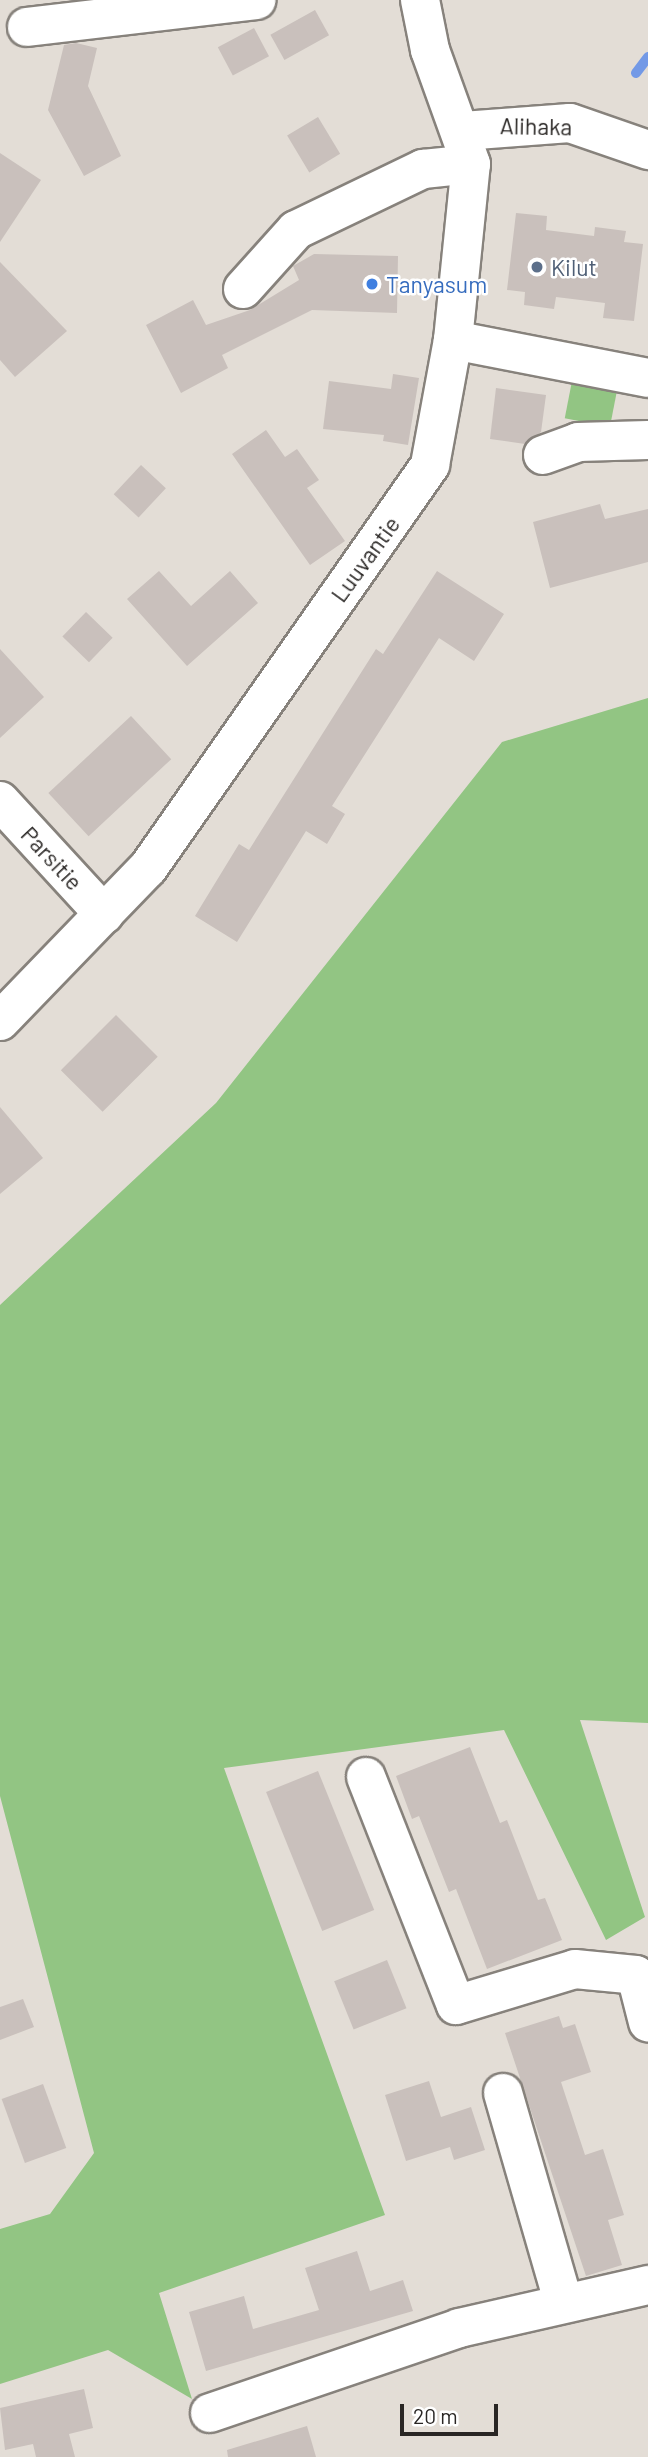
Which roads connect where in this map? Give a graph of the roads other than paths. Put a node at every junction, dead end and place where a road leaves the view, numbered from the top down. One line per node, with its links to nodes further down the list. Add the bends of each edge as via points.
1 (256, 0): 3 (street)
2 (420, 0): 5 (street, Luuvantie, via 430,50)
3 (27, 27)
4 (643, 140): 5 (street, Alihaka, via 570,123)
5 (467, 148): 6 (street, Alihaka, via 296,230); 7 (street, Luuvantie)
6 (243, 289)
7 (453, 340): 8 (street); 12 (street, Luuvantie, via 441,425 425,473 148,868)
8 (648, 378)
9 (648, 440): 10 (street, via 578,442)
10 (543, 455)
11 (0, 802): 12 (street, Parsitie)
12 (104, 914): 13 (street, Luuvantie)
13 (0, 1021)
14 (366, 1777): 15 (street, via 456,2005 575,1969 635,1975)
15 (648, 2022)
16 (503, 2093): 18 (street)
17 (648, 2285): 18 (street)
18 (563, 2301): 19 (street, via 459,2328)
19 (210, 2413)

